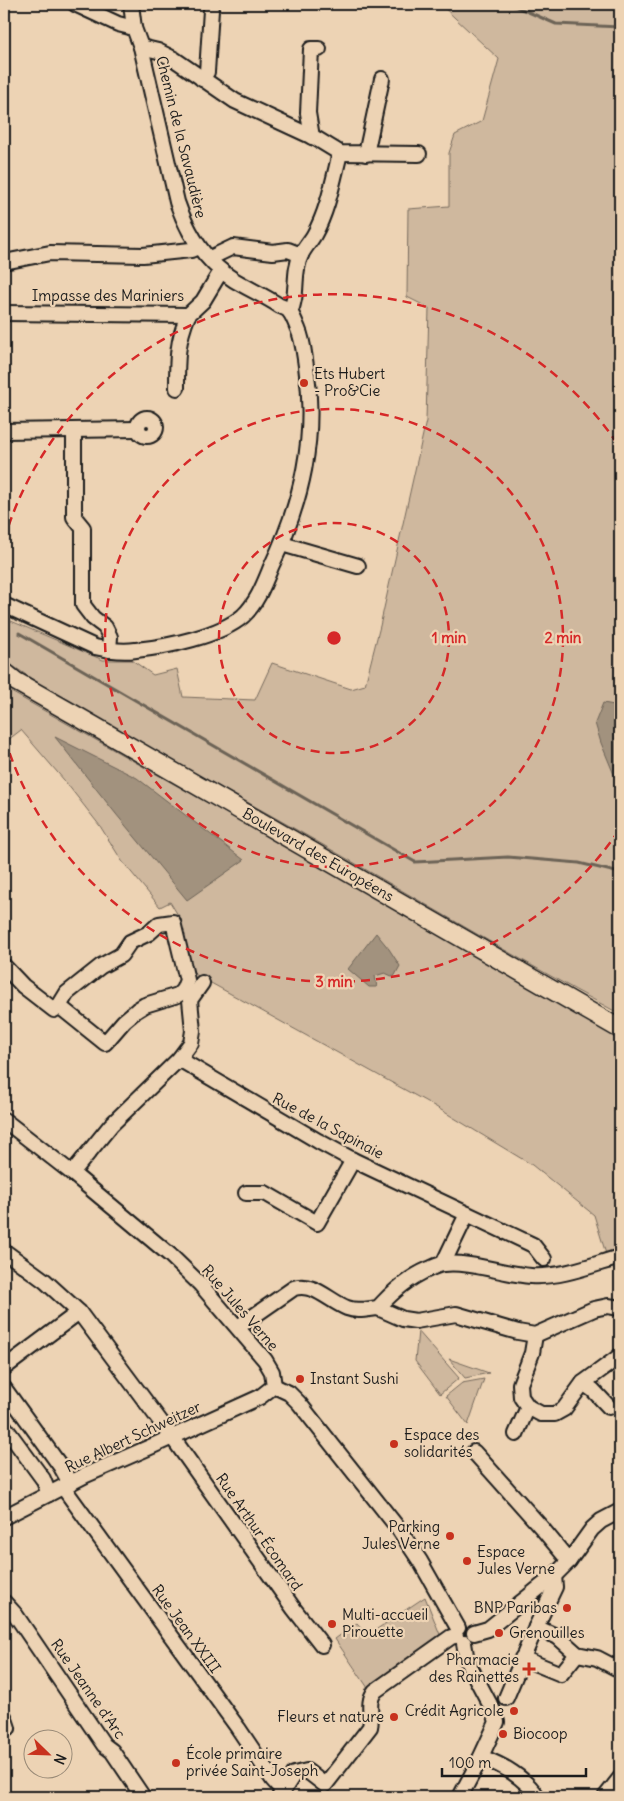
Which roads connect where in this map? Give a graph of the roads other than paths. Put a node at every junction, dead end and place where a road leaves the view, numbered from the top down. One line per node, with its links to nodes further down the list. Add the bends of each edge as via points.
1 (75, 4): 4 (street)
2 (131, 4): 4 (street, Chemin de la Savaudière)
3 (211, 10): 8 (street, via 207,72)
4 (134, 28): 5 (street, Chemin de la Savaudière)
5 (141, 47): 8 (street, via 174,59); 13 (street, Chemin de la Savaudière, via 178,202 185,225)
6 (311, 49): 9 (street, via 308,113)
7 (382, 79): 11 (street)
8 (202, 80): 9 (street, via 258,113)
9 (312, 137): 10 (street)
10 (340, 153): 11 (street); 14 (street, via 326,208)
11 (366, 154): 12 (street)
12 (419, 154)
13 (198, 247): 15 (street, Chemin de la Savaudière); 16 (street, via 143,255 50,253)
14 (301, 254): 15 (street, via 288,250 273,252 233,248); 19 (street)
15 (210, 258): 17 (street, Chemin de la Savaudière)
16 (4, 262)
17 (221, 271): 19 (street, Chemin de la Savaudière); 20 (street, Impasse des Mariniers, via 203,301)
18 (4, 312): 20 (street, Impasse des Mariniers)
19 (290, 312): 25 (street, via 303,344 309,385 310,428 305,472)
20 (188, 315): 21 (street, via 180,334)
21 (177, 388)
22 (138, 429): 23 (street)
23 (74, 430): 24 (street); 28 (street, via 74,517 83,528 83,605 105,627 110,637)
24 (4, 431)
25 (282, 544): 26 (street); 28 (street, via 259,595 243,616 229,626 197,639 135,651)
26 (358, 566)
27 (4, 605): 28 (street, via 94,647)
28 (110, 650)
29 (8, 677): 33 (main road, Boulevard des Européens)
30 (4, 966): 32 (street, via 54,1010)
31 (202, 982): 34 (street, via 190,1000 191,1043)
32 (59, 1006): 32 (street, via 105,1043 137,1010 178,994 187,980 174,922 159,924 130,942 121,955 101,966 67,993)
33 (620, 1028)
34 (179, 1059): 36 (street, Rue de la Sapinaie); 37 (street, via 112,1125)
35 (4, 1120): 37 (street, Rue Jules Verne)
36 (353, 1160): 38 (street, via 317,1223 265,1193); 39 (street, Rue de la Sapinaie)
37 (72, 1173): 47 (street, Rue Jules Verne, via 194,1278)
38 (246, 1193)
39 (467, 1214): 42 (street, Rue de la Sapinaie, via 533,1245); 43 (street)
40 (4, 1251): 46 (street, Rue Arthur Écomard, via 45,1281)
41 (620, 1257): 43 (street, via 552,1275 531,1276)
42 (544, 1259)
43 (442, 1264): 44 (street, via 403,1284)
44 (378, 1308): 47 (street, via 348,1309 302,1285); 48 (street, via 416,1322 456,1314)
45 (620, 1308): 48 (street, via 594,1309)
46 (79, 1312): 50 (street); 58 (street, Rue Arthur Écomard)
47 (238, 1327): 52 (street, Rue Jules Verne, via 269,1366)
48 (535, 1335): 54 (street, via 520,1384 520,1397)
49 (620, 1356): 51 (street)
50 (4, 1368)
51 (583, 1383): 54 (street, via 564,1409 555,1414 541,1414); 55 (street)
52 (274, 1386): 58 (street, Rue Albert Schweitzer, via 260,1397); 68 (street, via 289,1393 299,1403 398,1528 424,1568)
53 (4, 1388): 60 (street, Rue Jean XXIII, via 61,1467)
54 (528, 1407): 57 (street)
55 (609, 1407)
56 (4, 1426): 61 (street, via 43,1480)
57 (516, 1434)
58 (172, 1436): 60 (street, Rue Albert Schweitzer); 69 (street, Rue Arthur Écomard)
59 (474, 1452): 64 (street)
60 (66, 1485): 61 (street, Rue Albert Schweitzer); 78 (street, Rue Jean XXIII)
61 (49, 1494): 63 (street, Rue Albert Schweitzer)
62 (620, 1511): 64 (street, via 592,1529)
63 (4, 1517)
64 (569, 1561): 65 (street)
65 (554, 1576): 67 (street, via 555,1587); 68 (street, via 488,1629 474,1633 467,1625)
66 (4, 1602): 79 (street, Rue Jeanne d'Arc)
67 (536, 1627): 70 (street, via 558,1637); 71 (street)
68 (459, 1636): 76 (street, via 467,1661 496,1722); 78 (street, via 451,1637 375,1691 367,1731 325,1785 307,1771 294,1774)
69 (322, 1645)
70 (577, 1654): 71 (street, via 561,1674); 72 (street, via 597,1658)
71 (522, 1658): 73 (street)
72 (620, 1670)
73 (506, 1698)
74 (4, 1716): 75 (street, via 8,1728)
75 (4, 1730)
76 (481, 1757): 80 (street); 81 (street, via 518,1776)
77 (620, 1778): 82 (street)
78 (281, 1794)
79 (143, 1797)
80 (460, 1797)
81 (538, 1797)
82 (605, 1797)

